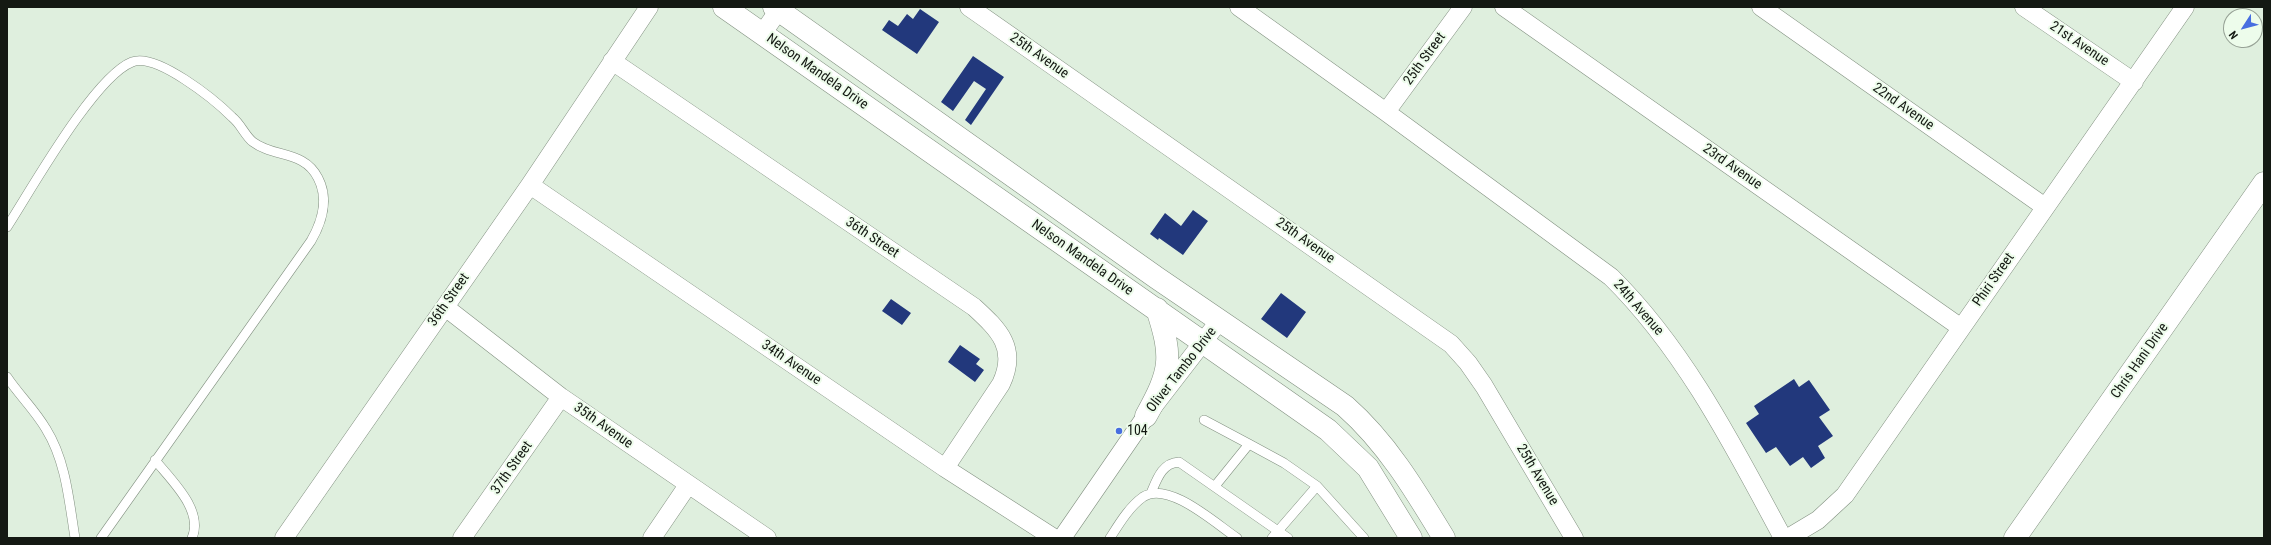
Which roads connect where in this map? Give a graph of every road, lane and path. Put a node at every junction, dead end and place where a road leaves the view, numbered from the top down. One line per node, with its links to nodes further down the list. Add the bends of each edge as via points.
1 (649, 7): 12 (street, 36th Street)
2 (724, 7): 11 (main road, Nelson Mandela Drive)
3 (970, 7): 52 (street, 25th Avenue, via 1451,344 1484,386)
4 (1239, 7): 14 (street, 24th Avenue)
5 (1463, 7): 14 (street, 25th Street)
6 (1504, 7): 22 (street, 23rd Avenue)
7 (1761, 7): 17 (street, 22nd Avenue)
8 (2024, 7): 13 (street, 21st Avenue)
9 (2185, 7): 13 (street, Phiri Street)
10 (778, 8): 11 (street); 21 (main road, Nelson Mandela Drive, via 1157,278)
11 (762, 34): 20 (main road, Nelson Mandela Drive)
12 (612, 61): 16 (street, 36th Street); 30 (street, 36th Street, via 974,307 996,327 1005,342 1008,356 1007,372)
13 (2134, 82): 17 (street, Phiri Street)
14 (1386, 112): 53 (street, 24th Avenue, via 1611,277 1631,297 1663,336 1698,389 1738,453)
15 (2264, 183): 55 (main road, Chris Hani Drive)
16 (530, 185): 19 (street, 36th Street); 30 (street, 34th Avenue)
17 (2045, 207): 22 (street, Phiri Street)
18 (7, 227): 29 (lane, via 71,128 104,83 123,66 134,61 148,62 178,76 232,116 252,142 304,162 317,177 323,201 317,230)
19 (445, 306): 25 (street, 35th Avenue); 39 (street, 36th Street)
20 (1156, 309): 23 (main road, Nelson Mandela Drive); 26 (main road, via 1167,343 1168,366 1161,389)
21 (1220, 320): 23 (street, Oliver Tambo Drive); 51 (main road, Nelson Mandela Drive, via 1329,394 1364,422 1399,467)
22 (1960, 328): 54 (street, Phiri Street, via 1844,494 1818,520)
23 (1203, 343): 26 (street, Oliver Tambo Drive); 50 (main road, Nelson Mandela Drive, via 1328,430 1348,447 1368,468)
24 (7, 377): 36 (lane, via 34,410 57,450 65,479)
25 (561, 397): 31 (street, 35th Avenue); 40 (street, 37th Street)
26 (1146, 416): 44 (street, Oliver Tambo Drive)
27 (1204, 420): 28 (lane)
28 (1250, 444): 32 (lane); 33 (lane)
29 (156, 460): 37 (lane); 38 (lane, via 188,503 194,521)
30 (945, 468): 43 (street, 34th Avenue)
31 (688, 485): 41 (street); 42 (street, 35th Avenue)
32 (1215, 486): 34 (lane, via 1185,464 1175,462 1160,472); 35 (lane)
33 (1317, 486): 35 (lane); 49 (lane)
34 (1151, 493): 45 (lane, via 1132,507); 46 (lane, via 1162,492 1174,496)
35 (1278, 531): 47 (lane); 48 (lane)
36 (75, 538)
37 (102, 538)
38 (192, 538)
39 (284, 538)
40 (462, 538)
41 (652, 538)
42 (767, 538)
43 (1054, 538)
44 (1062, 538)
45 (1110, 538)
46 (1237, 538)
47 (1272, 538)
48 (1288, 538)
49 (1364, 538)
50 (1410, 538)
51 (1444, 538)
52 (1574, 538)
53 (1783, 538)
54 (1788, 538)
55 (2015, 538)

